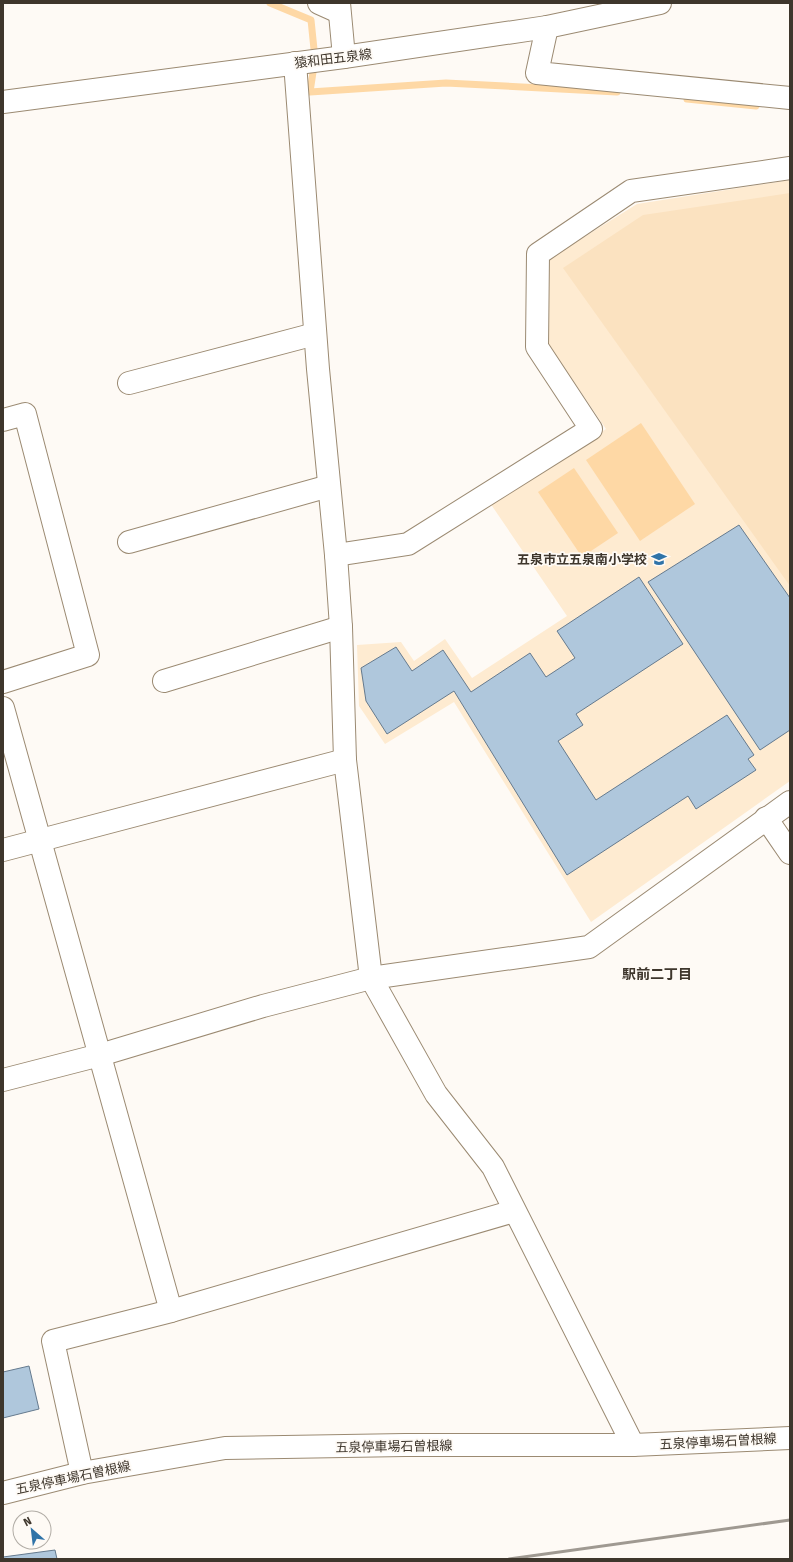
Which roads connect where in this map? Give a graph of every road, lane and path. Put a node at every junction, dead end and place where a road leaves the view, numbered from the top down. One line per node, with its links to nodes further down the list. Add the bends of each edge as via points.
1 (319, 3): 3 (street)
2 (660, 3): 4 (street, 猿和田五泉線)
3 (339, 8): 5 (street)
4 (547, 27): 5 (street, 猿和田五泉線); 7 (street, via 537,73)
5 (344, 57): 6 (street, 猿和田五泉線)
6 (295, 63): 8 (street, 猿和田五泉線); 10 (street)
7 (790, 98)
8 (3, 102)
9 (790, 168): 15 (street, via 631,191 538,254 537,347 591,428 408,544)
10 (315, 334): 11 (street); 13 (street)
11 (129, 383)
12 (3, 420): 18 (street, via 25,414 88,654)
13 (329, 486): 14 (street); 15 (street)
14 (129, 542)
15 (336, 555): 16 (street)
16 (341, 627): 17 (street); 20 (street)
17 (164, 681)
18 (3, 682)
19 (3, 708): 23 (street)
20 (345, 760): 23 (street); 26 (street)
21 (790, 802): 22 (street)
22 (766, 818): 25 (street); 26 (street, via 589,947)
23 (40, 840): 24 (street); 27 (street)
24 (3, 850)
25 (790, 853)
26 (371, 978): 27 (street, via 263,1006); 29 (street, via 436,1094 492,1167)
27 (100, 1055): 28 (street); 30 (street)
28 (3, 1080)
29 (514, 1211): 30 (street); 32 (street)
30 (171, 1311): 33 (street, via 54,1342)
31 (790, 1438): 32 (street, 五泉停車場石曽根線)
32 (634, 1445): 33 (street, 五泉停車場石曽根線, via 225,1448)
33 (82, 1473): 34 (street, 五泉停車場石曽根線)
34 (3, 1493)

